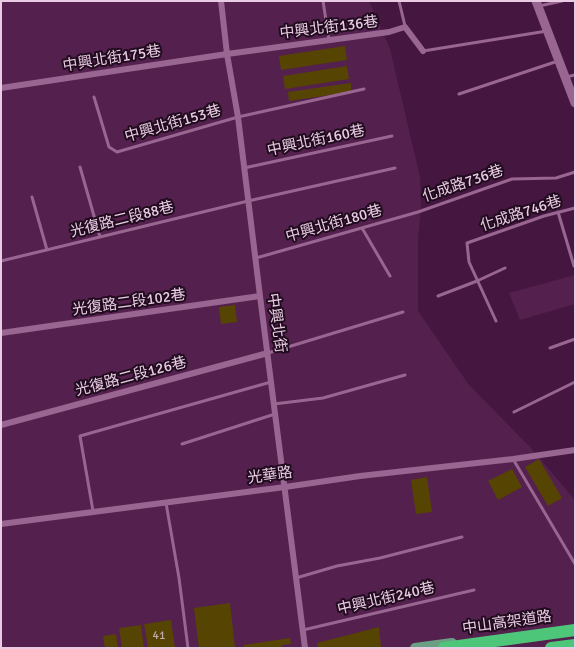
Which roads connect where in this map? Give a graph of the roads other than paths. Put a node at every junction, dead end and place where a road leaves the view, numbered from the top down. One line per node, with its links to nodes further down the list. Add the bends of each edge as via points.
1 (220, 1): 10 (street, 中興北街)
2 (324, 1): 8 (lane)
3 (399, 1): 6 (lane)
4 (562, 1): 5 (lane)
5 (537, 4): 7 (street)
6 (405, 27): 8 (street, 中興北街136巷); 9 (street)
7 (547, 31): 9 (lane); 11 (street)
8 (330, 40): 10 (street, 中興北街136巷)
9 (423, 51)
10 (227, 54): 14 (street, 中興北街175巷); 19 (street, 中興北街)
11 (558, 61): 13 (street); 16 (lane)
12 (575, 75): 13 (lane)
13 (564, 77): 18 (street)
14 (1, 88)
15 (364, 89): 19 (lane, 中興北街153巷)
16 (459, 94)
17 (94, 97): 19 (lane, 中興北街153巷, via 109,147 117,152)
18 (575, 103)
19 (238, 117): 22 (street, 中興北街)
20 (392, 136): 22 (lane, 中興北街160巷)
21 (80, 166): 31 (lane)
22 (244, 168): 26 (street, 中興北街)
23 (395, 168): 26 (lane, 光復路二段88巷)
24 (575, 172): 28 (lane, 化成路736巷, via 556,178 512,179)
25 (32, 197): 32 (lane)
26 (248, 201): 31 (lane, 光復路二段88巷); 33 (street, 中興北街)
27 (575, 208): 29 (lane, 化成路746巷)
28 (418, 212): 30 (lane, 中興北街180巷)
29 (558, 212): 35 (lane); 38 (lane, 化成路746巷, via 467,243 469,262)
30 (362, 228): 33 (lane, 中興北街180巷); 37 (lane)
31 (100, 237): 32 (lane, 光復路二段88巷)
32 (47, 250): 34 (lane, 光復路二段88巷)
33 (256, 258): 39 (street, 中興北街)
34 (1, 261)
35 (574, 266)
36 (505, 268): 38 (lane)
37 (390, 276)
38 (477, 281): 40 (lane); 42 (lane, 化成路746巷)
39 (260, 296): 43 (street, 光復路二段102巷); 46 (street, 中興北街)
40 (438, 296)
41 (403, 312): 46 (lane)
42 (496, 321)
43 (1, 333)
44 (575, 339): 45 (lane)
45 (550, 348)
46 (268, 353): 48 (street, 中興北街); 53 (street, 光復路二段126巷)
47 (405, 375): 50 (lane, via 323,398)
48 (271, 382): 50 (street, 中興北街); 59 (lane, via 80,436)
49 (575, 382): 51 (lane)
50 (274, 404): 52 (street, 中興北街)
51 (514, 412)
52 (275, 414): 54 (lane); 57 (street, 中興北街)
53 (1, 426)
54 (182, 444)
55 (575, 450): 56 (street, 光華路)
56 (513, 459): 57 (street, 光華路); 62 (lane)
57 (285, 487): 58 (street, 光華路); 63 (street, 中興北街)
58 (166, 502): 59 (street, 光華路); 69 (lane)
59 (93, 512): 60 (street, 光華路)
60 (1, 524)
61 (462, 538): 63 (lane)
62 (575, 564)
63 (296, 578): 66 (street, 中興北街)
64 (474, 590): 66 (lane, 中興北街240巷)
65 (575, 628): 71 (main road); 72 (highway, 中山高架道路)
66 (303, 630): 70 (street, 中興北街)
67 (575, 637): 73 (highway)
68 (575, 644): 74 (highway, 中山高架道路)
69 (188, 648)
70 (305, 648)
71 (415, 648)
72 (444, 648)
73 (496, 648)
74 (551, 648)

